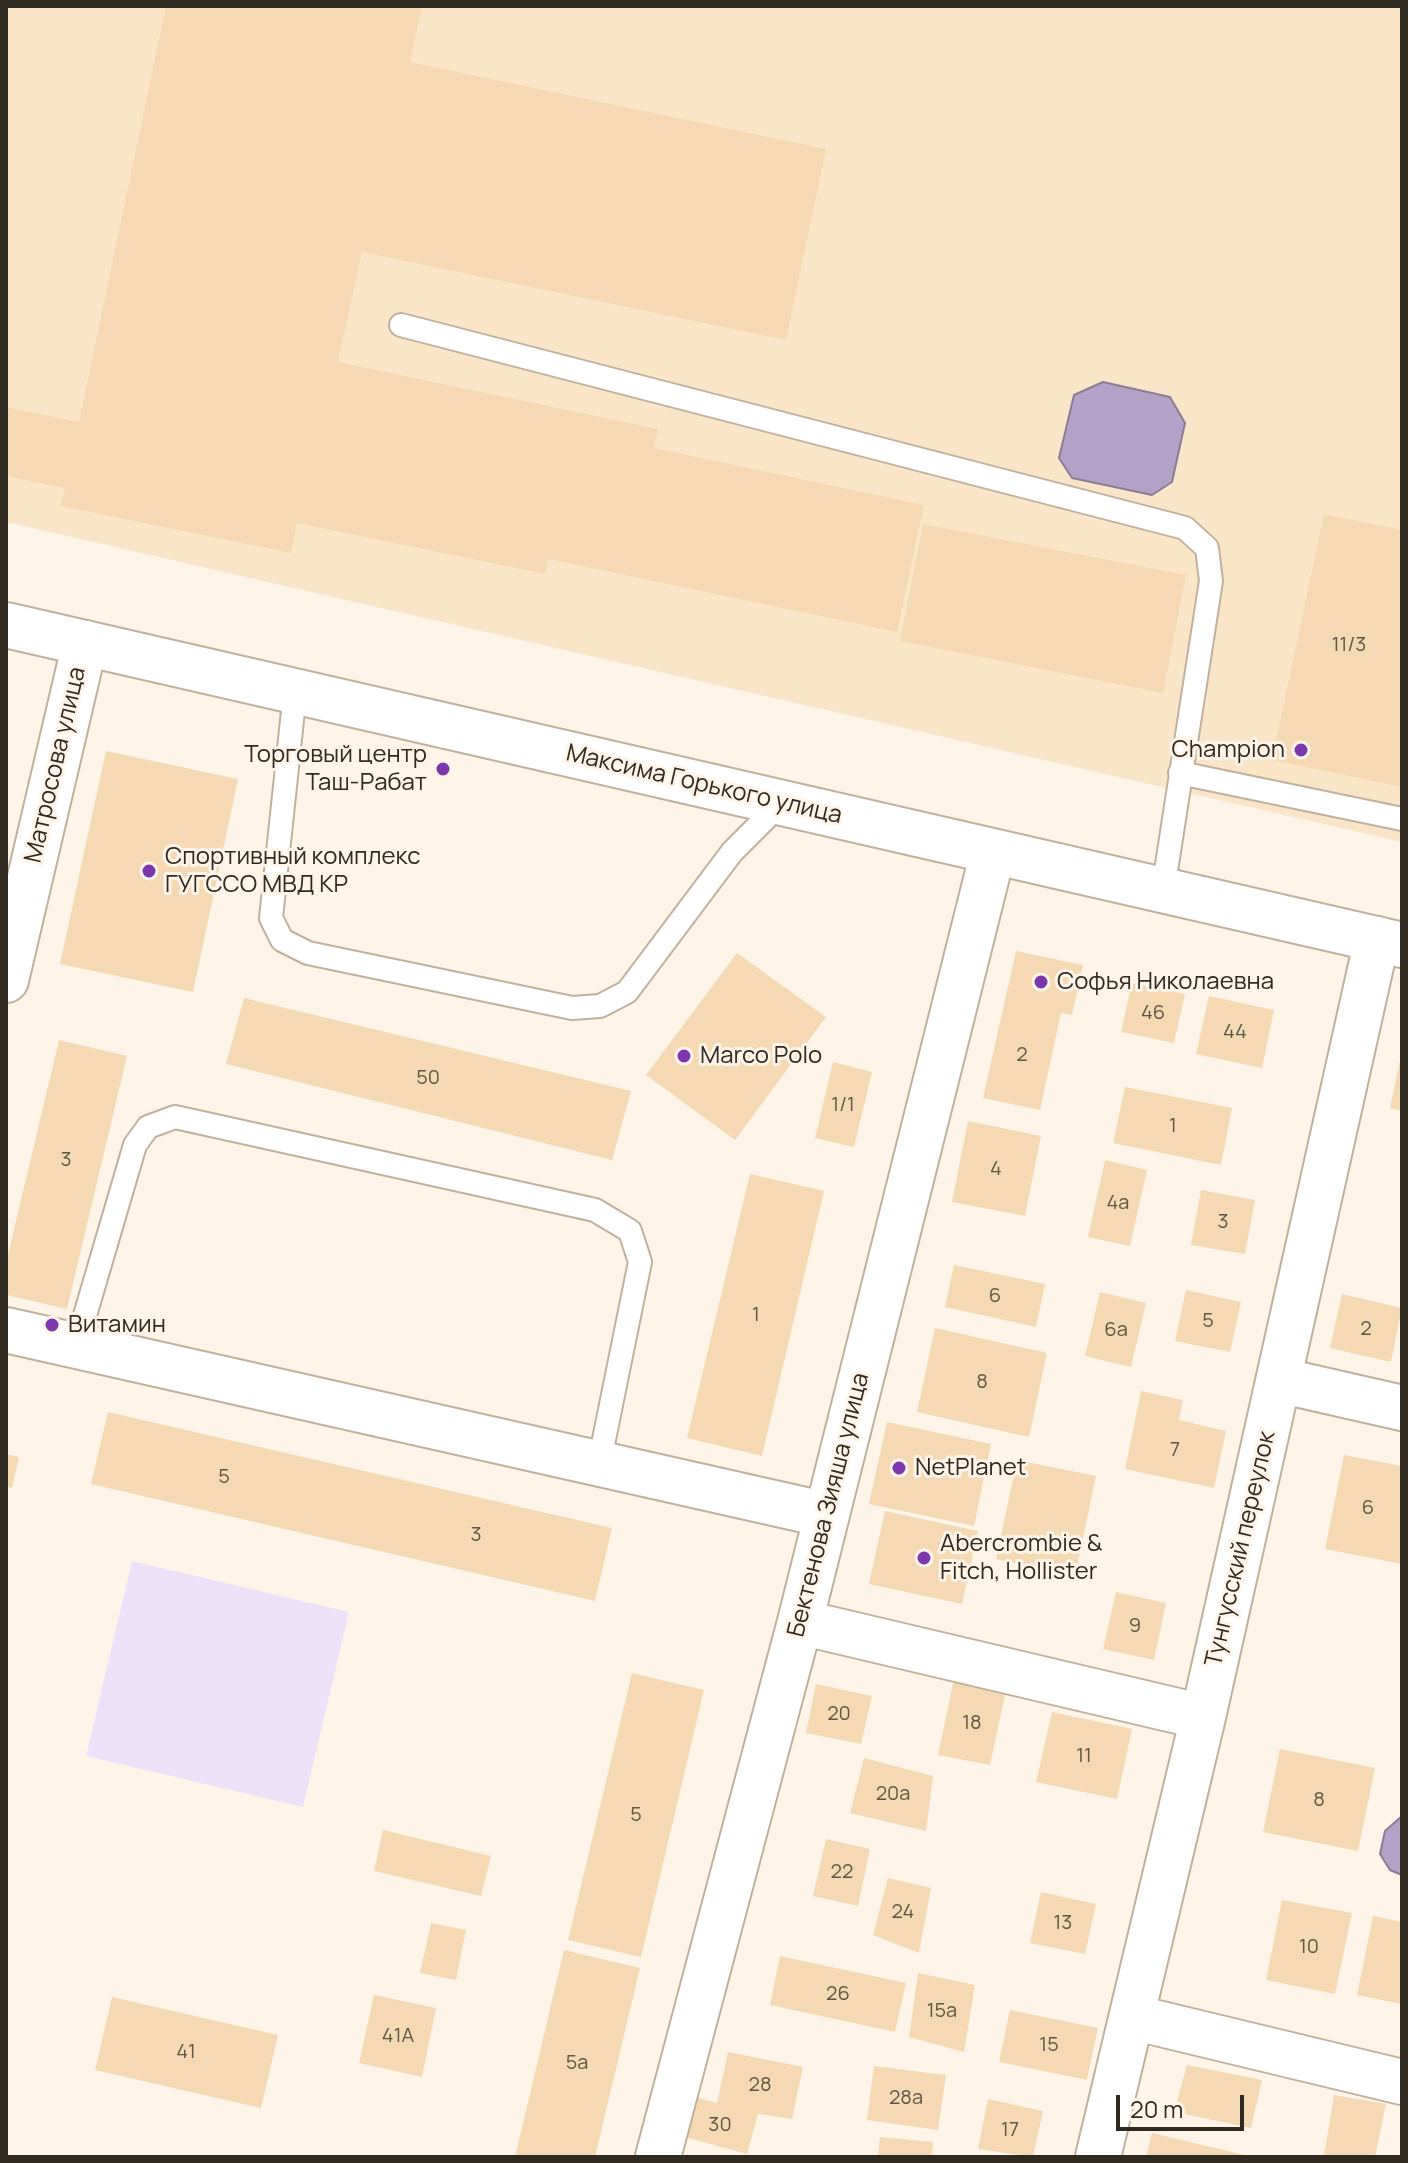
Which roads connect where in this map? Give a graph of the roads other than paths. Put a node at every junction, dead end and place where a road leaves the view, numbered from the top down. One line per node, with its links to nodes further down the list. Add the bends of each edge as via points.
1 (401, 325): 5 (lane, via 1185,528 1207,548 1211,581)
2 (6, 625): 3 (street, Максима Горького улица)
3 (85, 643): 4 (street, Максима Горького улица); 11 (street, Матросова улица)
4 (295, 692): 6 (street, Максима Горького улица); 6 (lane, via 271,918 282,940 308,953 572,1008 600,1006 627,992 732,852)
5 (1180, 773): 7 (lane); 9 (lane)
6 (781, 803): 8 (street, Максима Горького улица)
7 (1402, 819)
8 (993, 852): 9 (street, Максима Горького улица); 17 (street, Бектенова Зияша улица)
9 (1163, 890): 10 (street, Максима Горького улица)
10 (1389, 942): 14 (street, Тунгусский переулок)
11 (6, 980)
12 (6, 1330): 13 (street)
13 (76, 1346): 16 (street); 16 (lane, via 135,1145 148,1127 175,1117 595,1210 630,1231 640,1262)
14 (1279, 1380): 15 (street); 19 (street, Тунгусский переулок)
15 (1402, 1408)
16 (599, 1464): 17 (street)
17 (827, 1515): 18 (street, Бектенова Зияша улица)
18 (800, 1622): 19 (street); 22 (street, Бектенова Зияша улица)
19 (1203, 1717): 20 (street, Тунгусский переулок)
20 (1132, 2017): 21 (street); 23 (street, Тунгусский переулок)
21 (1402, 2082)
22 (658, 2157)
23 (1098, 2157)

